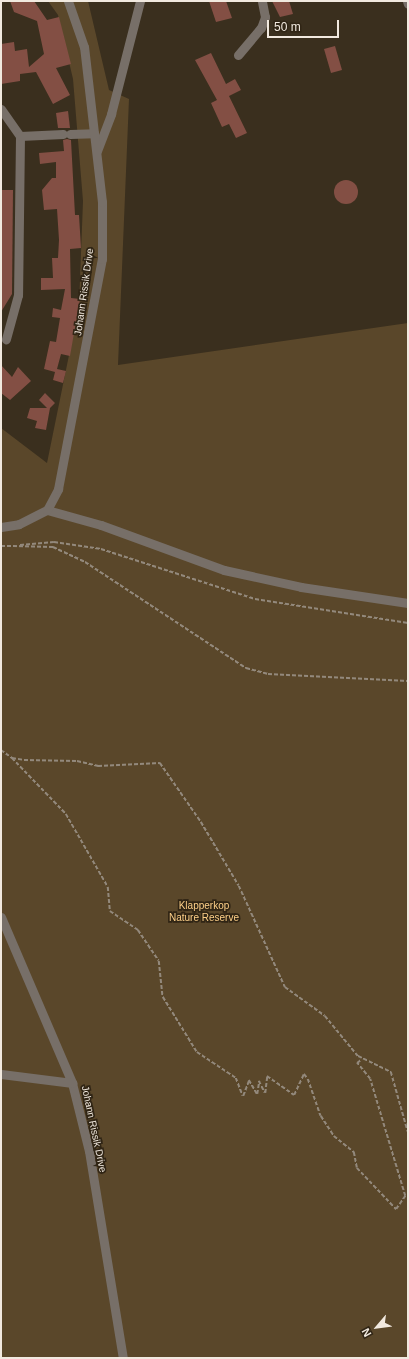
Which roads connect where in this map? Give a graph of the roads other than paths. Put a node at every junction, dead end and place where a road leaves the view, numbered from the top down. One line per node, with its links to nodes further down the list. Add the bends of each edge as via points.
1 (68, 1): 8 (street, Johann Rissik Drive, via 84,47)
2 (140, 1): 10 (street, via 111,114)
3 (262, 1): 6 (street, via 264,17 261,28)
4 (407, 1): 5 (street)
5 (408, 4)
6 (238, 55)
7 (1, 109): 9 (street)
8 (94, 134): 9 (street); 10 (street, Johann Rissik Drive)
9 (20, 136): 11 (street, via 18,295)
10 (96, 154): 12 (street, Johann Rissik Drive, via 102,202 102,259 60,482)
11 (6, 339)
12 (47, 510): 13 (street, via 19,524); 14 (street, via 101,525 224,570 300,587)
13 (1, 527)
14 (408, 603)
15 (1, 917): 17 (street, Johann Rissik Drive)
16 (1, 1074): 17 (street)
17 (72, 1083): 18 (street, Johann Rissik Drive, via 89,1151)
18 (123, 1358)

